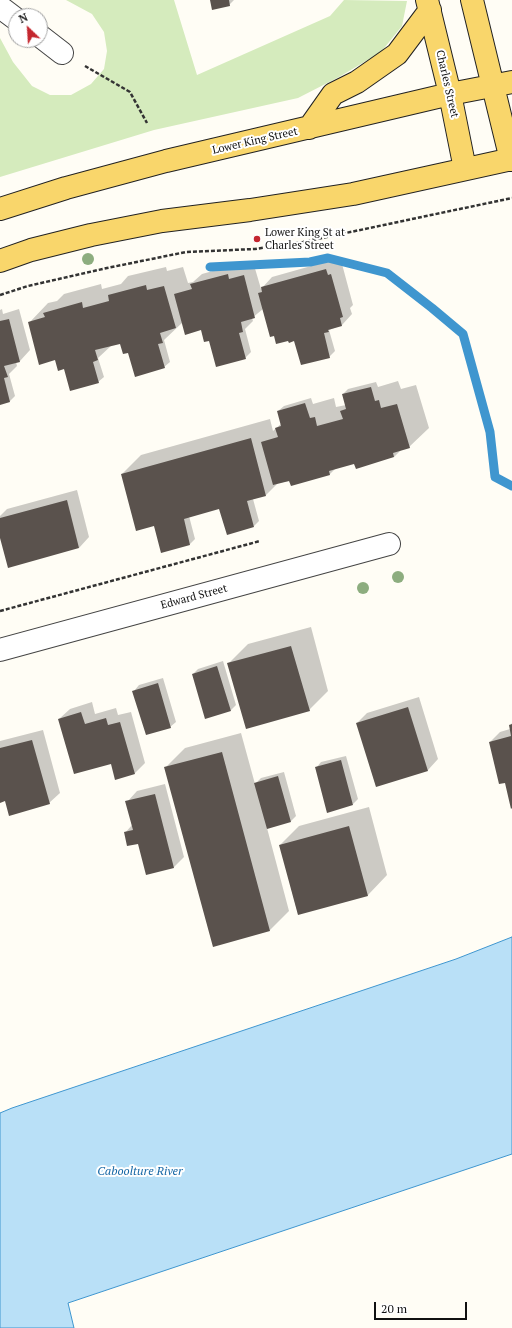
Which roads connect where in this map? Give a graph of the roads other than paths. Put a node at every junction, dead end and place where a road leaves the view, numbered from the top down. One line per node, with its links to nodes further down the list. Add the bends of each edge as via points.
1 (472, 0): 5 (main road)
2 (428, 5): 6 (main road, Charles Street); 7 (main road, via 397,54 357,82 333,94)
3 (48, 42): 4 (street)
4 (62, 53)
5 (503, 84): 6 (main road, Lower King Street); 8 (main road)
6 (450, 94): 7 (main road, Lower King Street); 9 (main road, Charles Street)
7 (309, 128): 10 (main road, Lower King Street, via 166,161)
8 (512, 160): 9 (main road)
9 (465, 169): 11 (main road, via 353,194 162,221 31,250)
10 (0, 209)
11 (0, 261)
12 (389, 544): 13 (street, Edward Street)
13 (0, 650)

